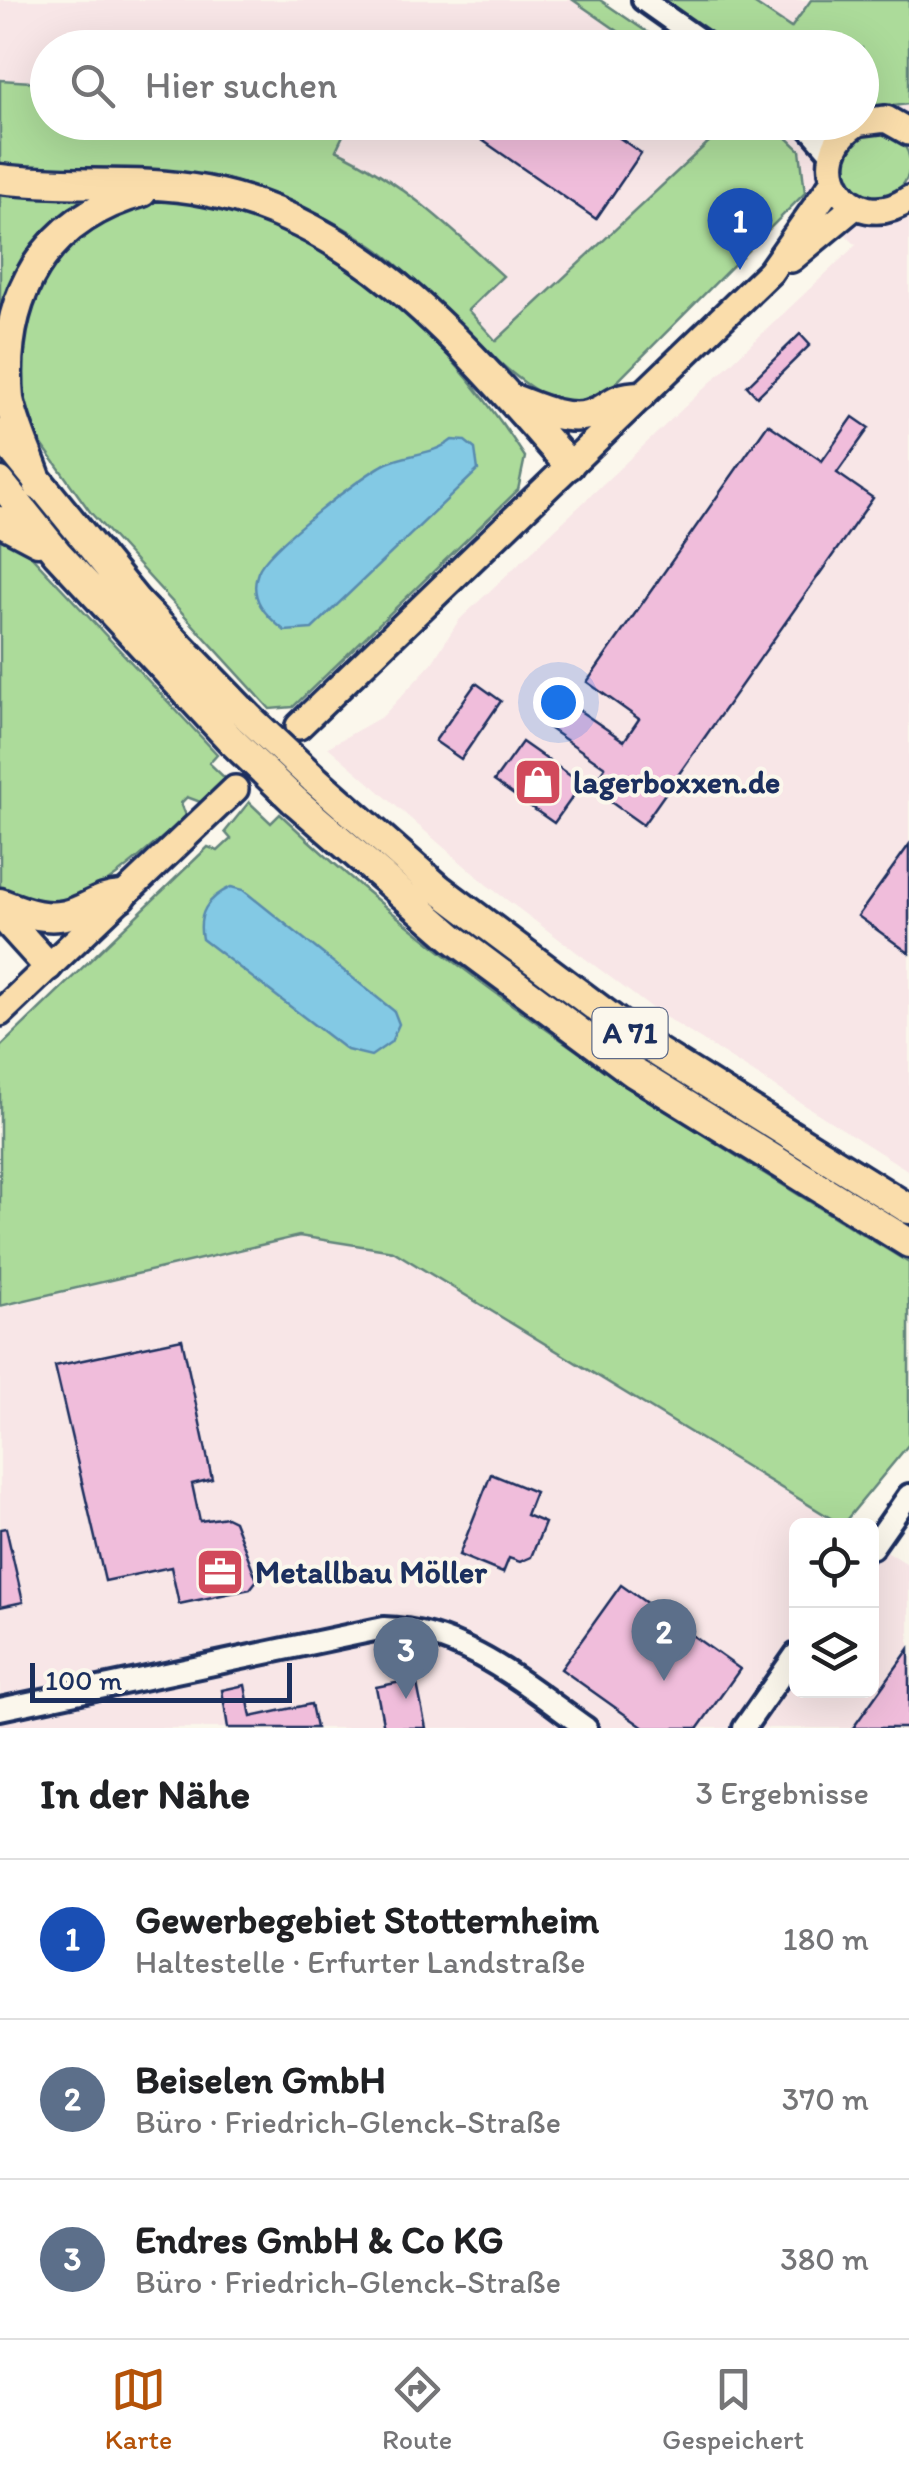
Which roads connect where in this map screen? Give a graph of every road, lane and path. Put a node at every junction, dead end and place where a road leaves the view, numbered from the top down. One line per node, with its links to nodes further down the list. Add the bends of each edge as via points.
1 (642, 0): 2 (street)
2 (685, 30)
3 (879, 120): 4 (main road)
4 (906, 124)
5 (820, 140): 7 (street)
6 (839, 140): 7 (main road)
7 (832, 154): 9 (main road)
8 (0, 178): 10 (highway)
9 (834, 181): 12 (main road); 13 (main road)
10 (162, 187): 15 (highway, via 252,203 340,241 382,272); 19 (highway, via 106,202 63,229 18,288 4,369)
11 (905, 205): 12 (main road)
12 (855, 206): 13 (main road)
13 (770, 272): 14 (main road)
14 (640, 396): 15 (highway, via 617,397 588,416); 17 (main road)
15 (510, 398): 17 (highway)
16 (0, 434): 19 (highway, A 71)
17 (569, 464): 22 (main road)
18 (0, 482): 21 (highway, A 71)
19 (39, 486): 23 (highway, A 71)
20 (0, 520): 21 (highway)
21 (56, 553): 23 (highway, A 71)
22 (299, 726)
23 (240, 729): 30 (highway, A 71, bridge, via 314,779 439,890 651,1048); 31 (highway, A 71, bridge, via 294,800 453,938 633,1072)
24 (235, 789): 25 (main road)
25 (122, 896): 26 (highway, via 99,898 66,916); 28 (main road)
26 (0, 904)
27 (0, 913): 28 (highway)
28 (48, 966): 29 (main road)
29 (0, 1013)
30 (909, 1209)
31 (909, 1244)
32 (909, 1495): 33 (street)
33 (879, 1538)
34 (789, 1664): 37 (street)
35 (0, 1709): 36 (street, via 384,1628 418,1629 509,1674)
36 (586, 1728)
37 (744, 1728)

